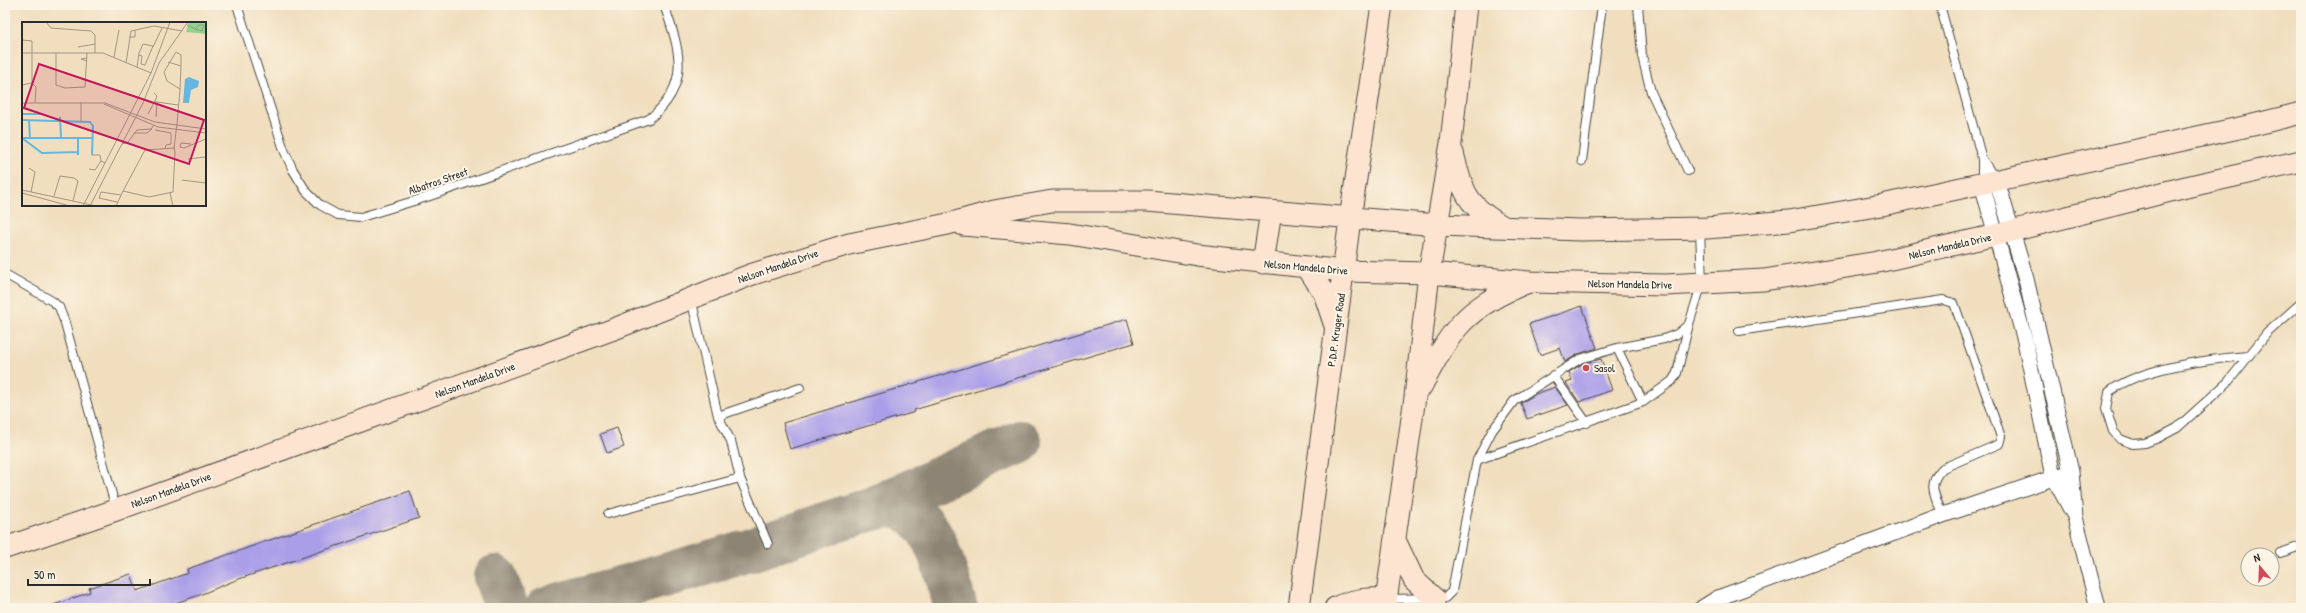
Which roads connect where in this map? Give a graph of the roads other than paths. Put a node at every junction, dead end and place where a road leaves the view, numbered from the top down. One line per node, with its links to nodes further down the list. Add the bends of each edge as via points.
1 (237, 5): 2 (lane, Albatros Street, via 284,150 293,170 306,192 320,205 338,215 362,217 427,197 649,118 669,100 679,73)
2 (664, 5)
3 (1382, 5): 16 (street, P.D.P. Kruger Road)
4 (1466, 5): 9 (street)
5 (1602, 5): 11 (lane)
6 (1638, 5): 13 (lane, via 1642,56 1651,92)
7 (1940, 5): 10 (lane)
8 (2301, 113): 14 (street, Nelson Mandela Drive)
9 (1451, 143): 18 (street); 19 (street, via 1459,176 1469,201 1488,218)
10 (1982, 159): 14 (lane); 14 (lane)
11 (1582, 161)
12 (2301, 161): 21 (street, Nelson Mandela Drive)
13 (1688, 170)
14 (1990, 182): 20 (street, Nelson Mandela Drive, via 1882,205 1788,221); 21 (street)
15 (1271, 211): 16 (street, Nelson Mandela Drive); 17 (street, Nelson Mandela Drive, via 1146,201 1052,201); 22 (street)
16 (1350, 219): 18 (street, Nelson Mandela Drive); 24 (street, P.D.P. Kruger Road)
17 (948, 224): 22 (street, Nelson Mandela Drive, via 1070,234); 29 (street, Nelson Mandela Drive, via 849,244 750,275)
18 (1438, 225): 19 (street, Nelson Mandela Drive); 25 (street)
19 (1504, 227): 20 (street, Nelson Mandela Drive, via 1580,230)
20 (1700, 229): 28 (lane)
21 (2005, 233): 28 (street, Nelson Mandela Drive, via 1826,271 1764,280); 43 (street, via 2026,279); 44 (street)
22 (1263, 263): 23 (street, Nelson Mandela Drive)
23 (1308, 267): 24 (street, Nelson Mandela Drive); 32 (street, via 1324,293)
24 (1344, 271): 25 (street, Nelson Mandela Drive); 32 (street, P.D.P. Kruger Road)
25 (1429, 273): 27 (street, Nelson Mandela Drive); 38 (street)
26 (5, 274): 46 (lane, via 59,307)
27 (1530, 282): 28 (street, Nelson Mandela Drive, via 1665,285); 38 (street, via 1476,308 1462,322 1446,340)
28 (1702, 283): 31 (lane)
29 (691, 298): 40 (lane); 46 (street, Nelson Mandela Drive, via 600,334)
30 (2301, 303): 35 (lane, via 2267,333)
31 (1689, 324): 34 (lane, via 1671,337); 39 (lane, via 1677,373 1672,381)
32 (1336, 330): 57 (street, P.D.P. Kruger Road)
33 (1739, 331): 48 (lane, via 1943,300 1954,303 2001,437 1998,444 1947,466 1937,474 1933,482 1934,493)
34 (1617, 348): 36 (lane, via 1580,360); 39 (lane)
35 (2248, 356): 35 (lane, via 2228,382 2178,428 2145,443 2134,444 2120,439 2113,431 2106,409 2109,392 2116,386 2184,365)
36 (1553, 375): 41 (lane); 42 (lane, via 1514,401 1492,432)
37 (800, 388): 40 (lane)
38 (1415, 398): 50 (street)
39 (1643, 402): 41 (lane)
40 (718, 416): 45 (lane, via 731,441)
41 (1587, 423): 42 (lane)
42 (1477, 460): 55 (lane, via 1452,591)
43 (2071, 472): 44 (street); 49 (street)
44 (2053, 476): 48 (street); 49 (street)
45 (740, 478): 47 (lane); 51 (lane)
46 (116, 510): 53 (street, Nelson Mandela Drive)
47 (608, 514)
48 (1943, 515): 59 (street, via 1718,598)
49 (2075, 518): 60 (street)
50 (1395, 540): 55 (street, via 1414,580); 56 (street)
51 (768, 544)
52 (2301, 546): 54 (lane)
53 (5, 548)
54 (2280, 553)
55 (1437, 602): 56 (lane)
56 (1386, 604): 58 (street, via 1372,598 1348,601)
57 (1299, 608)
58 (1335, 608)
59 (1702, 608)
60 (2098, 608)

